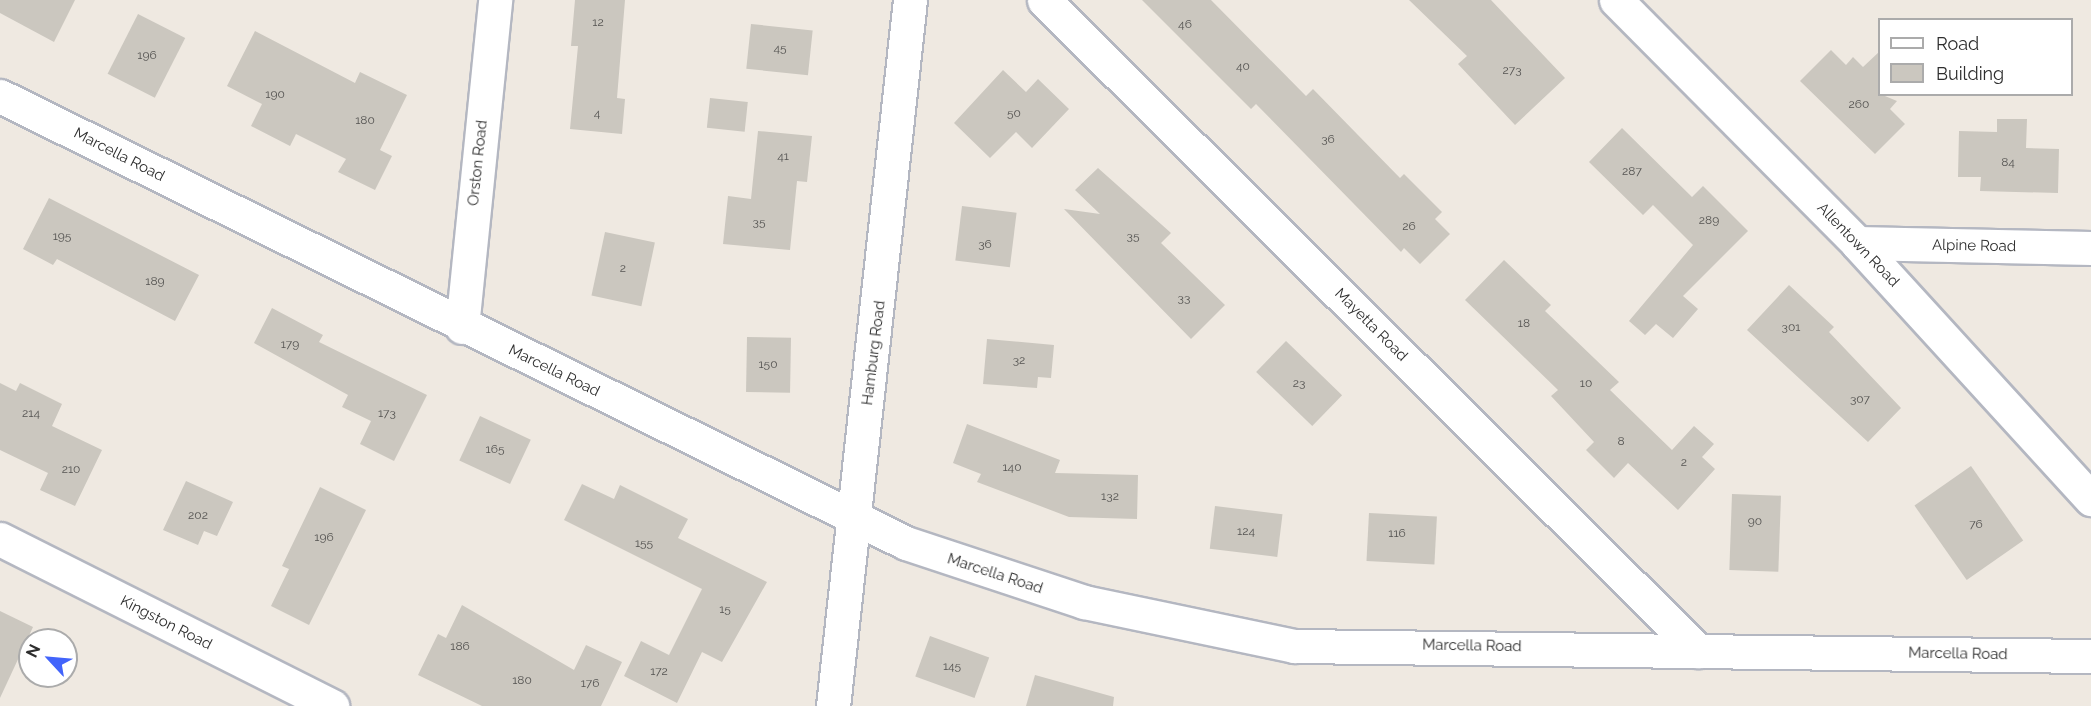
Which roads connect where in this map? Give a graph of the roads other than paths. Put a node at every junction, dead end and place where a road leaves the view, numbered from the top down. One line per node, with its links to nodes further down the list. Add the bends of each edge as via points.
1 (495, 0): 8 (street, Orston Road)
2 (910, 0): 10 (street, Hamburg Road)
3 (1044, 0): 12 (street, Mayetta Road)
4 (1617, 0): 6 (street, Allentown Road)
5 (0, 96): 8 (street, Marcella Road)
6 (1857, 243): 7 (street, Alpine Road); 9 (street, Allentown Road)
7 (2091, 248)
8 (462, 327): 10 (street, Marcella Road)
9 (2091, 499)
10 (855, 517): 12 (street, Marcella Road, via 1002,579 1195,629 1294,646); 15 (street, Hamburg Road)
11 (0, 539): 14 (street, Kingston Road)
12 (1698, 651): 13 (street, Marcella Road)
13 (2091, 656)
14 (332, 706)
15 (833, 706)

